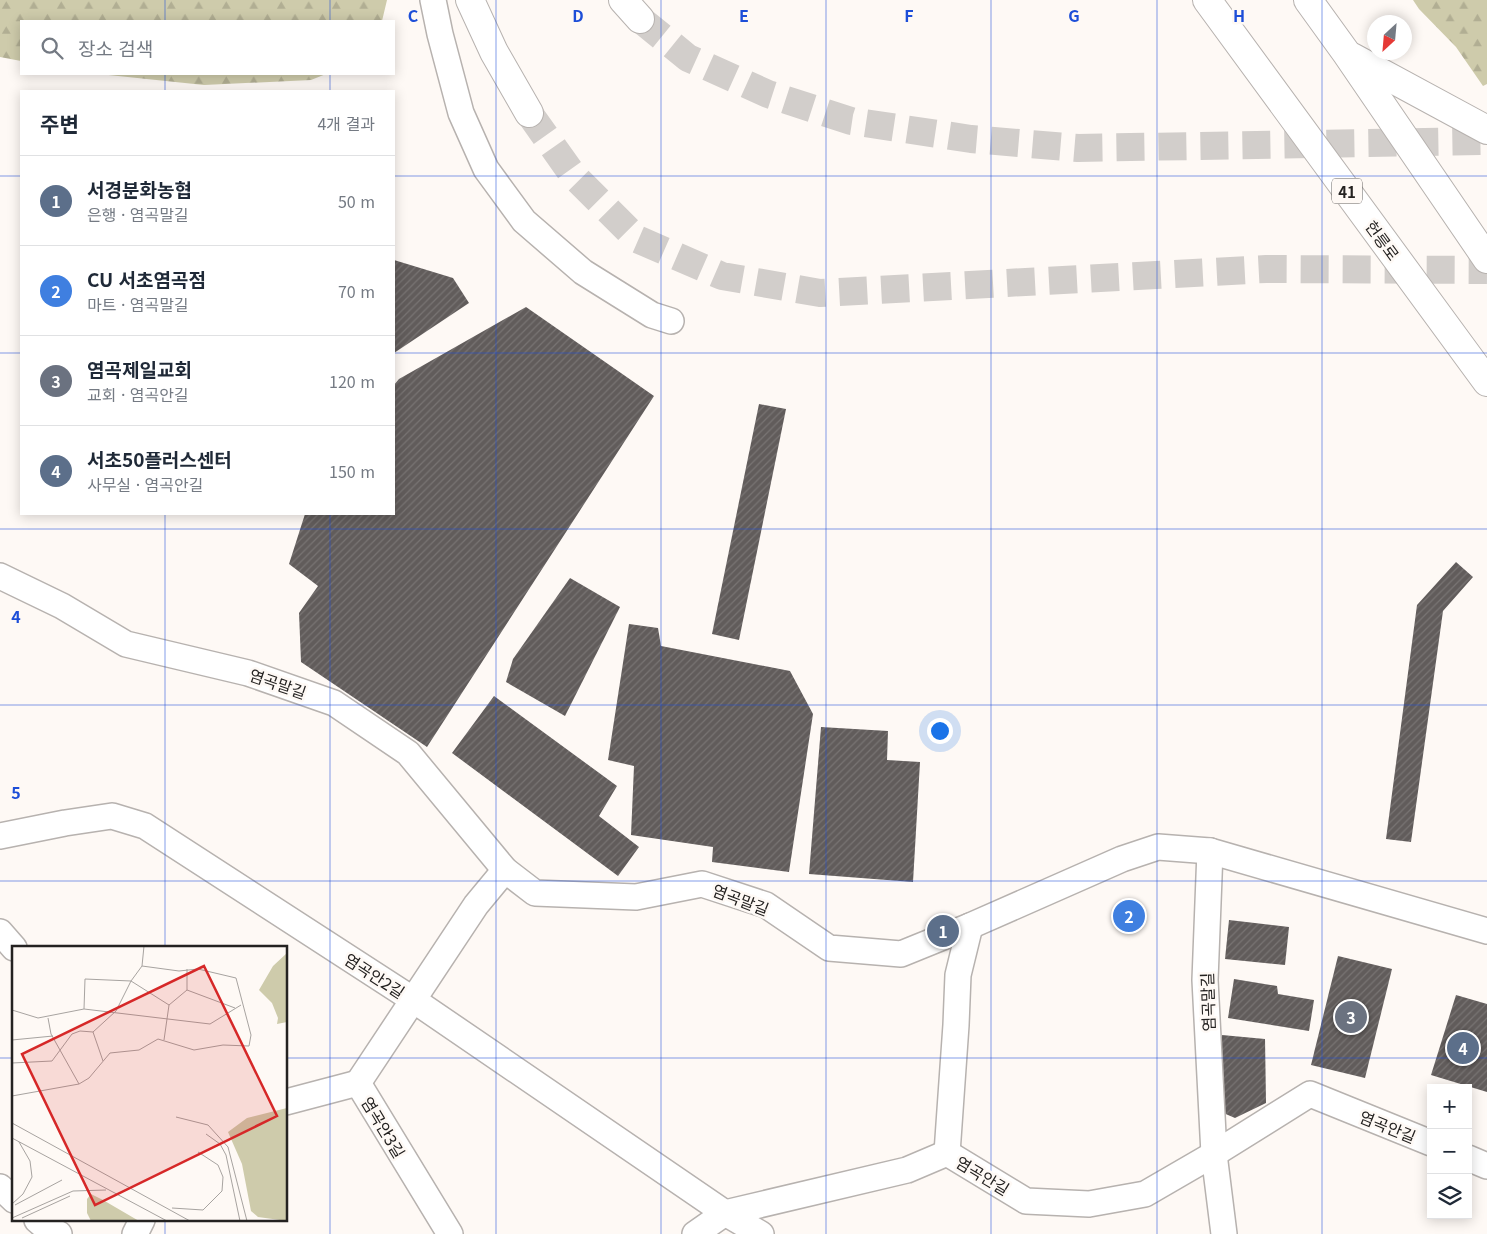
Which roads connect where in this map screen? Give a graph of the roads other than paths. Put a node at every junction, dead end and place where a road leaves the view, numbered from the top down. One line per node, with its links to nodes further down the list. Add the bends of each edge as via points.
1 (432, 0): 9 (street, via 461,113 486,169 524,221 583,272 652,315)
2 (470, 0): 6 (main road, via 494,52)
3 (1207, 0): 10 (main road, 헌릉로 / 41)
4 (1308, 0): 5 (main road)
5 (1347, 54): 7 (main road); 8 (main road)
6 (529, 112)
7 (1487, 130)
8 (1487, 259)
9 (672, 321)
10 (1487, 382)
11 (0, 576): 14 (street, 염곡말길, via 62,606 126,644 248,673 334,703 408,753)
12 (0, 836): 19 (street, 염곡안2길, via 112,816 145,826)
13 (1210, 851): 15 (street, 염곡말길, via 1158,847 1122,859); 16 (street, 염곡말길); 24 (street, 염곡말길, via 1205,980)
14 (505, 870): 15 (street, 염곡말길, via 536,893 636,897 702,884 766,905 829,948 901,954); 19 (street, via 476,905)
15 (970, 926): 23 (street, via 958,975)
16 (1487, 930)
17 (0, 932): 18 (street)
18 (12, 946)
19 (412, 999): 20 (street); 29 (street, 염곡안2길)
20 (358, 1083): 21 (street, 염곡안3길); 34 (street, 염곡안3길)
21 (288, 1101)
22 (1427, 1141): 24 (street, 염곡안길, via 1310,1094)
23 (947, 1153): 24 (street, 염곡안길, via 1026,1201 1088,1204 1145,1194); 29 (street, 염곡안길, via 906,1170)
24 (1214, 1154): 37 (street)
25 (1472, 1160): 26 (street)
26 (1487, 1166)
27 (0, 1187): 28 (street)
28 (12, 1198)
29 (725, 1213): 35 (street, 염곡안길); 36 (street, 염곡안2길)
30 (39, 1222): 32 (street)
31 (141, 1222): 33 (street)
32 (59, 1234)
33 (135, 1234)
34 (450, 1234)
35 (695, 1234)
36 (761, 1234)
37 (1224, 1234)

